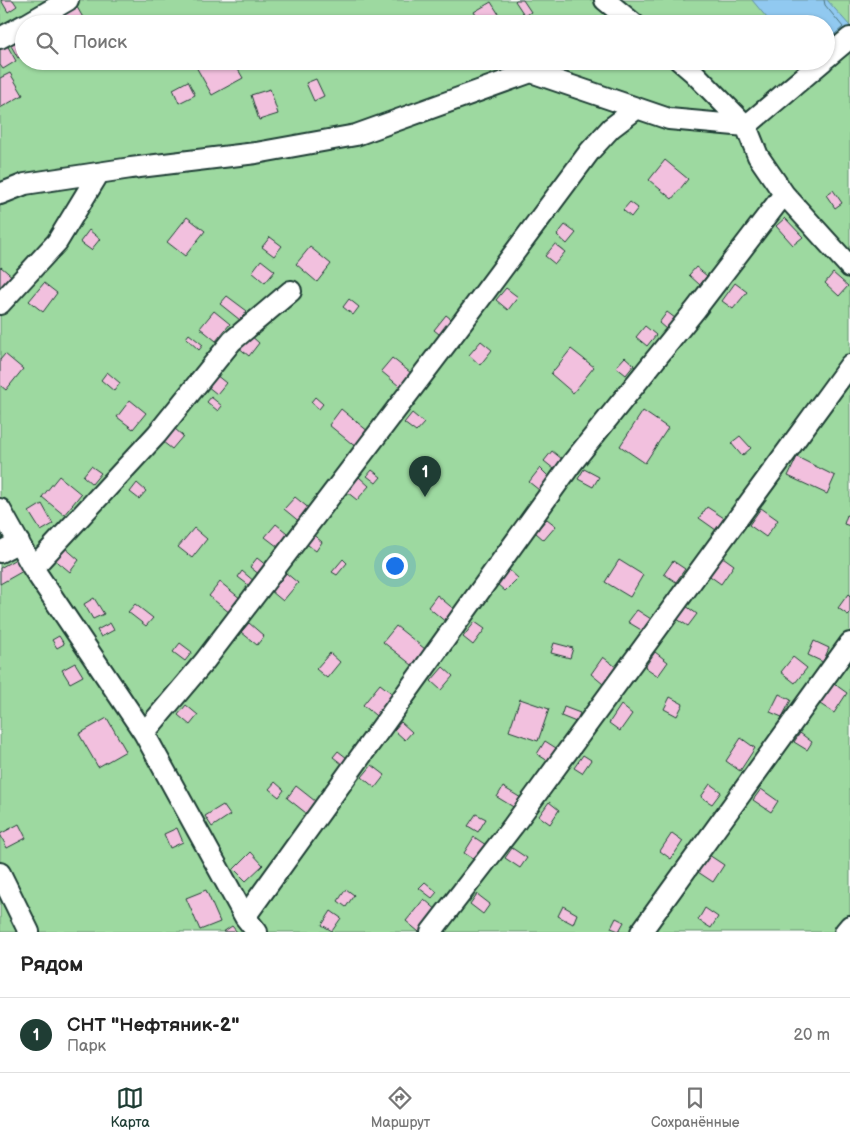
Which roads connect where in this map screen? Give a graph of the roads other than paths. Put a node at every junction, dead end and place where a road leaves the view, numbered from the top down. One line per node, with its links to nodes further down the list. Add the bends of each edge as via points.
1 (68, 0): 3 (lane)
2 (605, 0): 4 (lane)
3 (42, 15)
4 (623, 15)
5 (15, 30): 6 (lane)
6 (0, 38)
7 (850, 38): 8 (lane)
8 (835, 50)
9 (690, 70): 12 (lane)
10 (812, 70): 12 (lane)
11 (636, 109): 12 (lane, via 669,119); 13 (lane, via 531,72 356,135 256,153); 25 (lane, via 611,128 590,151 204,662)
12 (746, 126): 15 (lane, via 758,156)
13 (99, 174): 14 (lane, via 25,184); 18 (lane, via 57,242)
14 (0, 194)
15 (784, 194): 16 (lane); 27 (lane, via 572,463)
16 (850, 267)
17 (291, 291): 23 (lane, via 232,341 157,434)
18 (0, 304)
19 (850, 365): 30 (lane, via 513,826)
20 (0, 508): 21 (lane)
21 (19, 542): 22 (lane); 23 (lane)
22 (0, 552)
23 (33, 568): 25 (lane)
24 (850, 643): 31 (lane)
25 (144, 733): 27 (lane)
26 (0, 873): 29 (lane)
27 (251, 925)
28 (850, 926): 32 (lane)
29 (29, 932)
30 (431, 932)
31 (641, 932)
32 (845, 932)

